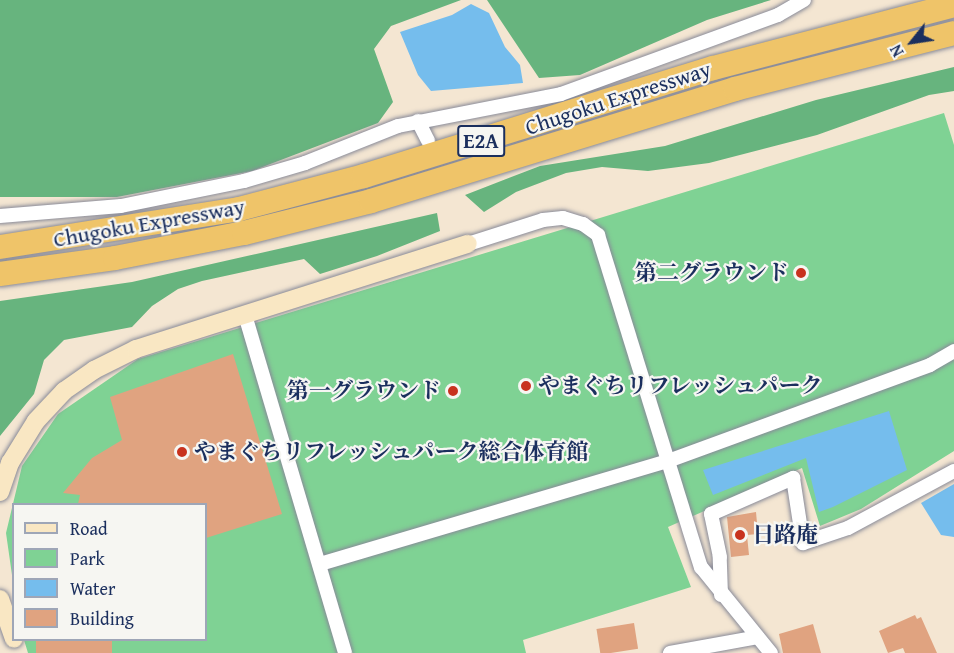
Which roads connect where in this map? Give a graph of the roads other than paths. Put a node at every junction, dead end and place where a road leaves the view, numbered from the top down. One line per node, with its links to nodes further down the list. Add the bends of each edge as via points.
1 (804, 0): 6 (street, via 778,15 561,94)
2 (954, 5): 10 (highway, Chugoku Expressway / E2A, via 713,68 375,173 238,209)
3 (954, 33): 5 (highway, Chugoku Expressway / E2A)
4 (954, 46): 5 (highway)
5 (827, 65): 11 (highway, Chugoku Expressway / E2A, via 371,201 244,233 115,258)
6 (417, 121): 7 (street); 8 (street, via 244,182 121,206)
7 (428, 141)
8 (0, 216)
9 (468, 244): 12 (street); 14 (street, via 543,220 563,218 583,224 598,235)
10 (0, 247)
11 (0, 274)
12 (246, 315): 16 (street, via 136,349 94,370 64,391 36,421 10,462); 17 (street)
13 (954, 351): 14 (street, via 930,365)
14 (668, 461): 17 (street); 18 (street, via 701,567)
15 (954, 471): 18 (street, via 848,528 803,543 793,478 711,513 720,557)
16 (0, 492)
17 (320, 564): 22 (street)
18 (721, 595): 21 (street)
19 (0, 599): 20 (street)
20 (12, 633)
21 (758, 638): 23 (street); 24 (street)
22 (345, 653)
23 (670, 653)
24 (771, 653)

